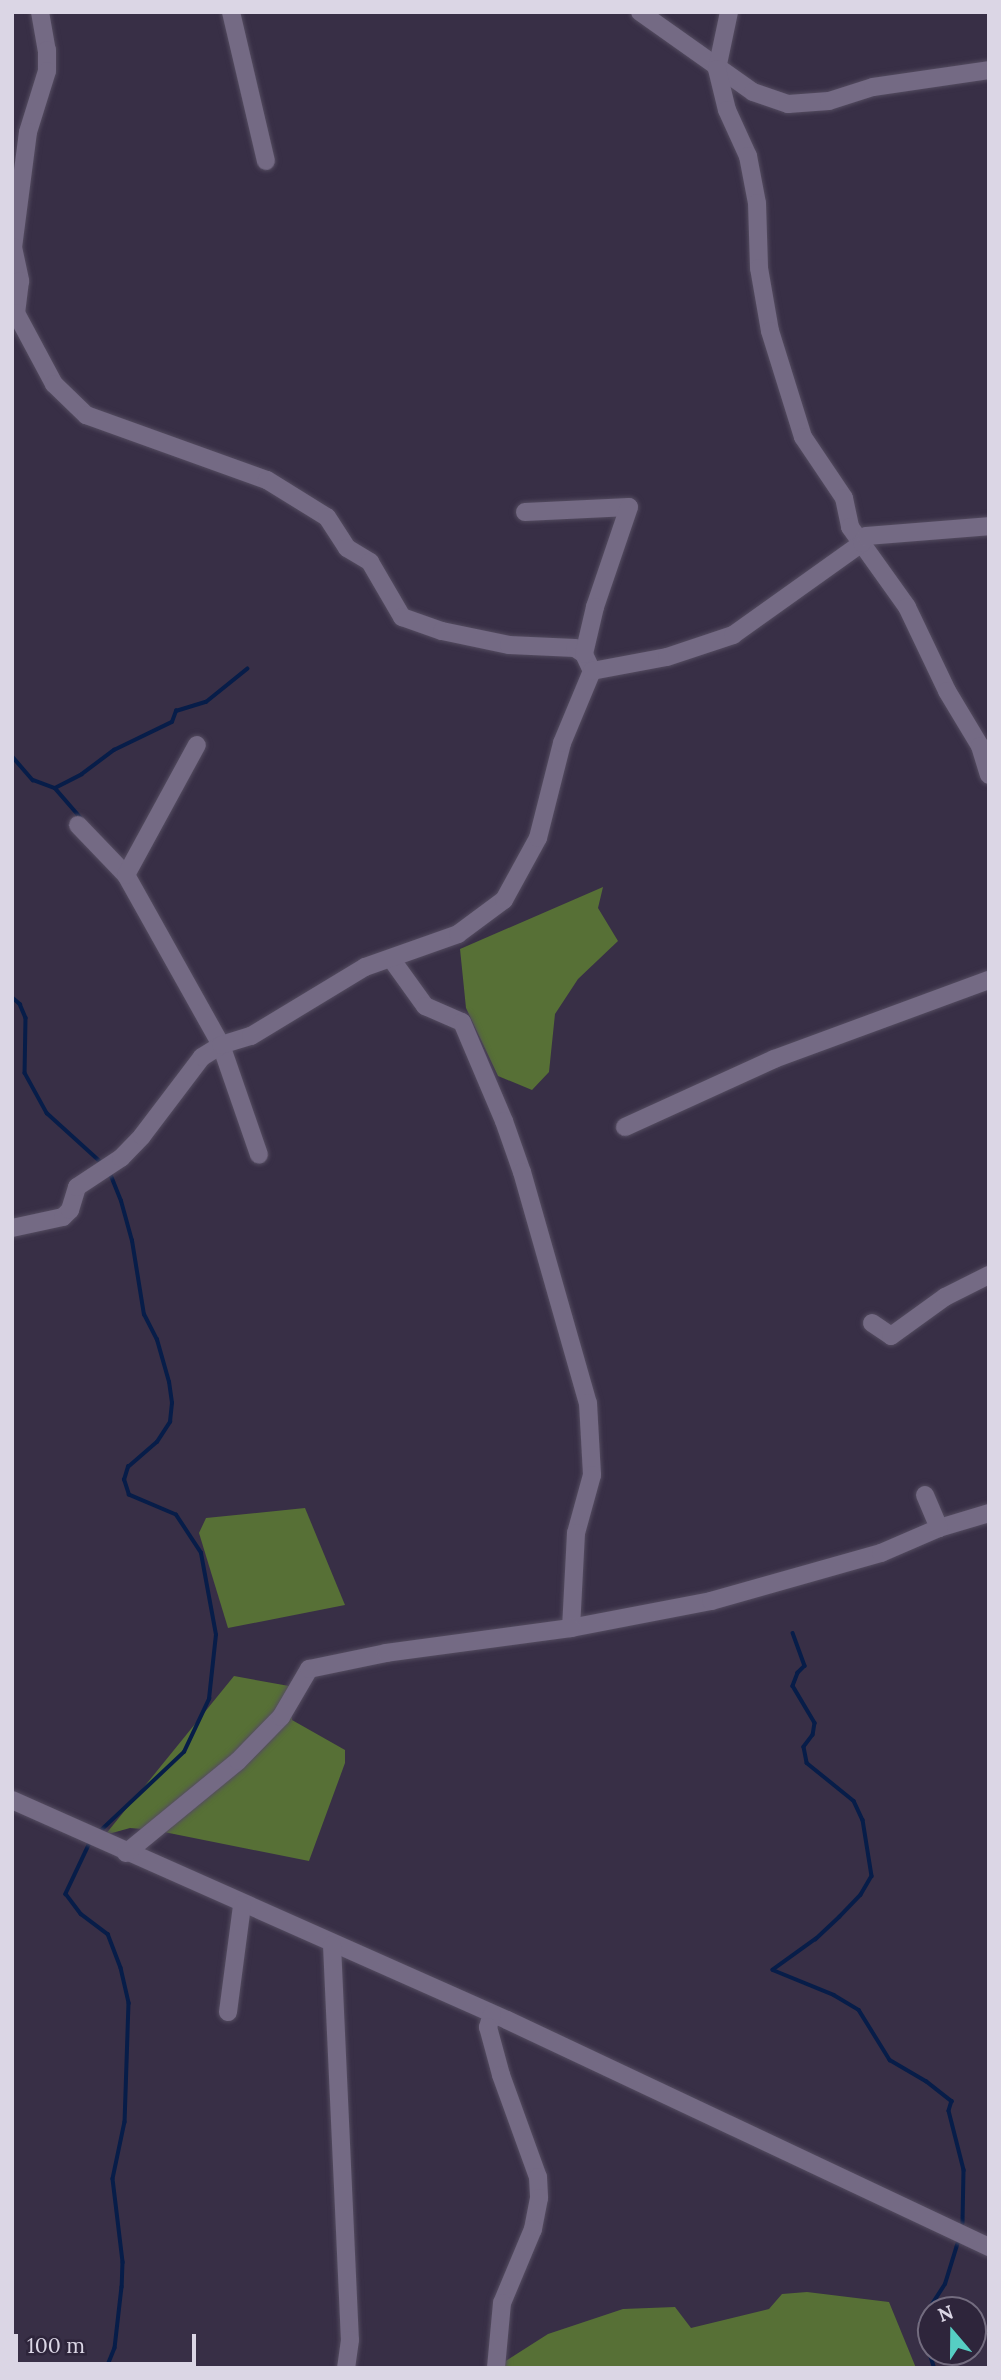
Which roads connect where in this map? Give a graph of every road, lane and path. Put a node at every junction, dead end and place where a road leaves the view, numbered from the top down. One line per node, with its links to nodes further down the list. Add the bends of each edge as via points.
1 (40, 12): 8 (street, via 47,71)
2 (231, 12): 7 (street)
3 (640, 12): 5 (street)
4 (729, 12): 5 (street)
5 (718, 69): 6 (street, via 753,92 788,104 829,101 873,87); 11 (street, via 727,110 748,156 757,203 759,268 770,331 790,398 803,437 844,498 850,527)
6 (989, 70)
7 (266, 161)
8 (18, 172): 12 (street, via 13,247 20,281 16,313 54,384 86,415 267,480 327,517 347,548 370,562 402,617 509,645 575,648)
9 (525, 512): 12 (street, via 629,506)
10 (989, 526): 11 (street, via 885,533 866,536)
11 (862, 543): 13 (street, via 733,635 667,657); 14 (street, via 907,607 947,691)
12 (584, 654): 13 (street)
13 (592, 671): 19 (street, via 562,743 538,838 504,900 458,934)
14 (984, 744): 16 (street)
15 (197, 745): 18 (street)
16 (989, 775)
17 (78, 825): 18 (street)
18 (126, 875): 21 (street)
19 (392, 960): 21 (street, via 365,967 251,1036); 30 (street, via 425,1006 461,1023 505,1121 588,1403 592,1475 576,1533)
20 (989, 980): 22 (street, via 774,1059)
21 (221, 1045): 23 (street); 24 (street, via 202,1057 121,1157 77,1186 63,1217)
22 (625, 1128)
23 (258, 1155)
24 (12, 1228)
25 (989, 1275): 26 (street, via 944,1297 891,1336)
26 (873, 1324)
27 (925, 1495): 29 (street)
28 (989, 1513): 29 (street)
29 (939, 1528): 30 (street, via 881,1552 723,1598)
30 (571, 1628): 32 (street, via 386,1653 309,1669 281,1717 238,1761)
31 (12, 1800): 32 (street)
32 (126, 1853): 33 (street)
33 (242, 1905): 34 (street); 35 (street)
34 (332, 1945): 36 (street); 38 (street, via 350,2340)
35 (228, 2012)
36 (492, 2014): 37 (street); 39 (street, via 488,2027 500,2075 538,2177 539,2198 533,2229 502,2304)
37 (989, 2247)
38 (346, 2368)
39 (496, 2368)

